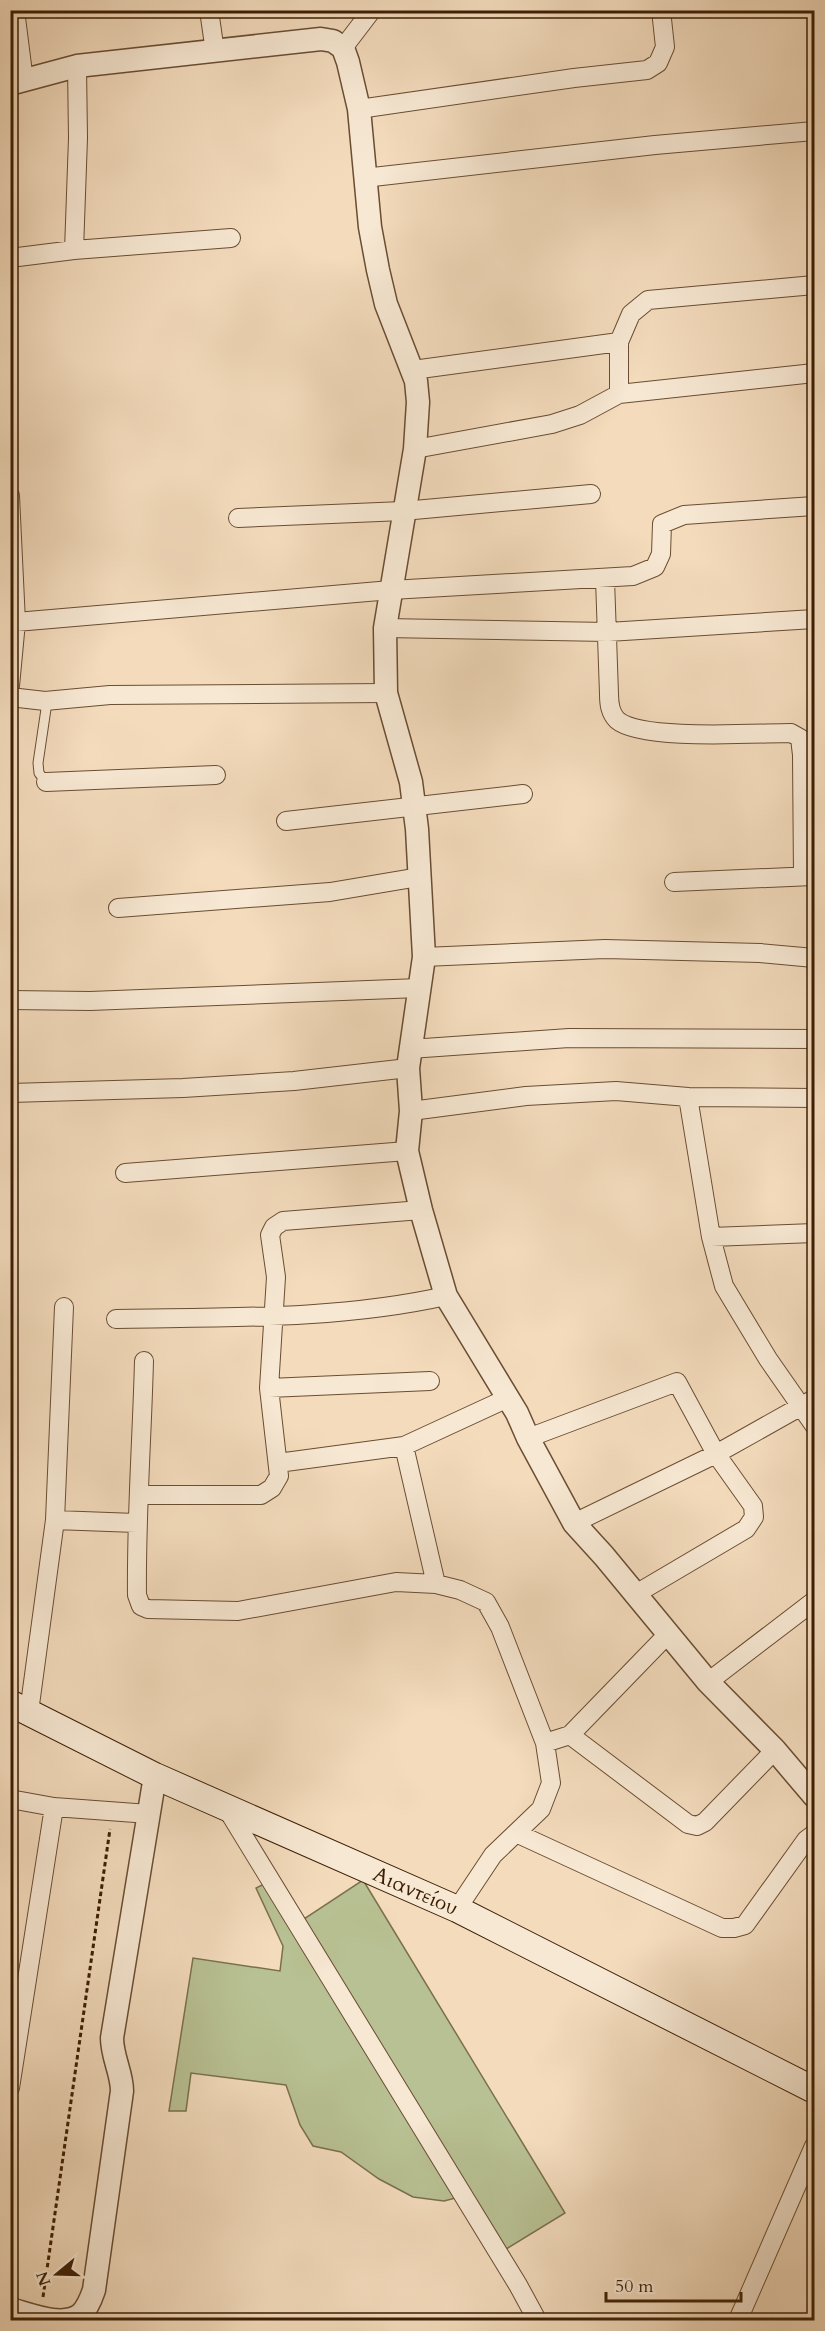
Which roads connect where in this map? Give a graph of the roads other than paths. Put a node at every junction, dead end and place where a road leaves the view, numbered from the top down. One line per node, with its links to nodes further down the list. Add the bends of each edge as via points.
1 (15, 10): 8 (street)
2 (209, 10): 6 (street)
3 (372, 10): 5 (street)
4 (661, 10): 9 (street, via 664,47 658,63 647,70)
5 (343, 48): 6 (street, via 321,39); 9 (street)
6 (215, 52): 7 (street)
7 (77, 66): 8 (street); 13 (street)
8 (17, 82)
9 (359, 109): 11 (street)
10 (814, 131): 11 (street)
11 (364, 178): 17 (street, via 386,304)
12 (231, 238): 13 (street)
13 (74, 250): 14 (street)
14 (10, 258)
15 (814, 285): 16 (street, via 648,300 631,314)
16 (619, 342): 17 (street); 19 (street)
17 (412, 370): 20 (street, via 418,402)
18 (814, 373): 19 (street)
19 (619, 394): 20 (street, via 580,415 552,424)
20 (415, 449): 24 (street)
21 (591, 494): 24 (street)
22 (10, 495): 29 (street)
23 (814, 506): 26 (street, via 684,515 662,524 662,554 656,567 633,576)
24 (403, 511): 25 (street); 27 (street)
25 (238, 518)
26 (605, 579): 27 (street); 31 (street)
27 (391, 590): 29 (street); 30 (street)
28 (814, 619): 31 (street)
29 (13, 621): 32 (street)
30 (385, 628): 31 (street); 33 (street)
31 (608, 632): 36 (street, via 610,709 620,722 647,732 791,733 800,738)
32 (10, 686)
33 (386, 693): 35 (street, via 110,695); 40 (street, via 411,782)
34 (10, 697): 35 (street)
35 (45, 701): 38 (lane, via 38,764)
36 (808, 770): 42 (street)
37 (216, 775): 38 (street)
38 (46, 782)
39 (523, 794): 40 (street)
40 (414, 807): 41 (street); 43 (street)
41 (286, 821)
42 (809, 876): 44 (street)
43 (419, 877): 45 (street, via 330,892); 46 (street)
44 (674, 882)
45 (118, 908)
46 (424, 957): 47 (street, via 605,950); 48 (street)
47 (814, 958)
48 (419, 988): 49 (street, via 90,1001); 51 (street)
49 (10, 1000)
50 (814, 1039): 51 (street, via 569,1038)
51 (409, 1059): 52 (street, via 294,1081); 55 (street)
52 (10, 1093)
53 (688, 1097): 54 (street); 55 (street, via 616,1091 526,1096); 60 (street)
54 (814, 1098)
55 (411, 1111): 56 (street)
56 (407, 1151): 57 (street); 58 (street)
57 (125, 1173)
58 (421, 1210): 61 (street); 63 (street, via 283,1221 274,1227 270,1235 276,1277)
59 (814, 1234): 60 (street)
60 (711, 1237): 69 (street, via 724,1286 768,1359)
61 (446, 1296): 63 (street, via 382,1308); 68 (street)
62 (64, 1307): 76 (street)
63 (274, 1316): 64 (street); 67 (street)
64 (116, 1318)
65 (144, 1361): 75 (street)
66 (430, 1380): 67 (street)
67 (268, 1388): 74 (street)
68 (508, 1398): 71 (street); 72 (street)
69 (808, 1402): 70 (street); 73 (street)
70 (814, 1425)
71 (528, 1438): 73 (street, via 677,1382); 78 (street)
72 (404, 1446): 74 (street); 79 (street)
73 (716, 1454): 78 (street); 80 (street, via 753,1506 754,1517 747,1529)
74 (278, 1463): 75 (street, via 279,1476 272,1488 261,1495)
75 (140, 1495): 77 (street)
76 (55, 1520): 77 (street); 84 (street)
77 (136, 1523): 79 (street, via 136,1595 141,1606 148,1609 238,1611 396,1582)
78 (574, 1523): 80 (street)
79 (436, 1584): 86 (street, via 486,1602 500,1627)
80 (634, 1595): 82 (street)
81 (814, 1601): 83 (street)
82 (668, 1635): 83 (street); 85 (street)
83 (708, 1682): 87 (street)
84 (20, 1707): 88 (main road, Αιαντείου)
85 (570, 1735): 86 (street); 87 (street, via 688,1824 697,1826)
86 (545, 1743): 94 (street, via 551,1783 541,1809)
87 (775, 1750): 89 (street)
88 (155, 1776): 92 (main road, Αιαντείου); 93 (street)
89 (814, 1796)
90 (10, 1799): 91 (street)
91 (54, 1806): 93 (street); 97 (street)
92 (226, 1809): 96 (main road, Αιαντείου); 101 (street)
93 (149, 1814): 100 (street, via 112,2038 123,2091 94,2290 80,2315 70,2319)
94 (516, 1833): 95 (street, via 722,1928 745,1925); 96 (street, via 493,1855)
95 (814, 1834)
96 (457, 1909): 98 (main road, Αιαντείου)
97 (10, 2088)
98 (814, 2090)
99 (814, 2146): 102 (street)
100 (10, 2309)
101 (537, 2320)
102 (738, 2320)

